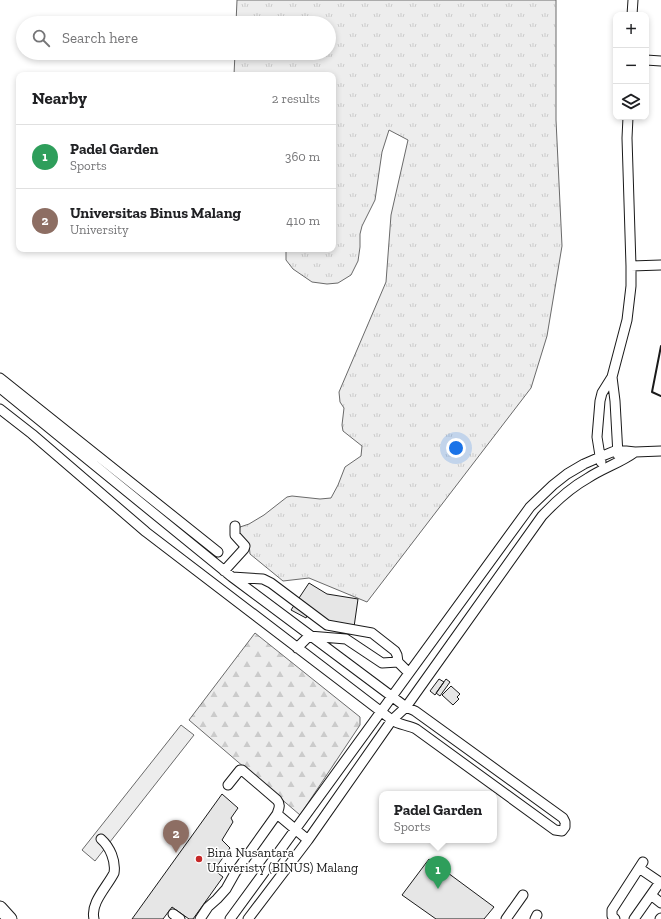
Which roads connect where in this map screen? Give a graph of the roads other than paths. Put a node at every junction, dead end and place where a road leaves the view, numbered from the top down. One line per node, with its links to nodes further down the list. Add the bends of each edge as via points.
1 (633, 0): 2 (street)
2 (632, 12)
3 (649, 60): 4 (street)
4 (661, 61)
5 (628, 120): 7 (street)
6 (661, 265): 7 (street)
7 (631, 266): 8 (street, via 627,320)
8 (612, 377): 16 (street, via 616,401); 19 (street, via 600,401 597,437)
9 (0, 378): 24 (street)
10 (0, 388): 12 (street)
11 (0, 409): 14 (street)
12 (31, 413): 13 (street); 14 (street)
13 (42, 422): 15 (street); 26 (street)
14 (21, 425): 15 (street)
15 (32, 434): 29 (street, via 146,532)
16 (617, 450): 18 (street); 19 (street); 20 (street)
17 (661, 451): 18 (street)
18 (635, 452): 20 (street)
19 (600, 457): 21 (street); 23 (street, via 584,464 553,485 530,507)
20 (620, 462): 21 (street)
21 (603, 469): 25 (street, via 561,496 542,516)
22 (235, 526): 26 (street, via 234,535 245,546)
23 (502, 545): 25 (street); 31 (street)
24 (218, 552)
25 (516, 555): 33 (street)
26 (224, 571): 27 (street)
27 (232, 577): 28 (street); 30 (street, via 271,583 327,625 372,633 395,651)
28 (309, 636): 29 (street); 30 (street, via 346,639 382,663); 32 (street)
29 (297, 648): 34 (street)
30 (398, 662): 31 (street)
31 (409, 673): 32 (street)
32 (393, 697): 33 (street); 34 (street)
33 (406, 707): 35 (street); 35 (street, via 563,818 565,828 555,830 416,729)
34 (382, 712): 35 (street); 38 (street)
35 (392, 720): 40 (street)
36 (228, 785): 37 (street, via 242,770 277,800)
37 (277, 814): 38 (street); 48 (street, via 235,872 226,889)
38 (296, 830): 40 (street); 49 (street)
39 (101, 839): 47 (street, via 108,845 115,868 94,907)
40 (308, 840): 50 (street)
41 (660, 883): 43 (street); 52 (street, via 641,865 612,910 612,916)
42 (523, 895): 51 (street)
43 (651, 895): 44 (street); 53 (street)
44 (661, 903)
45 (0, 908): 46 (highway)
46 (10, 919)
47 (94, 919)
48 (200, 919)
49 (230, 919)
50 (248, 919)
51 (506, 919)
52 (616, 919)
53 (634, 919)

